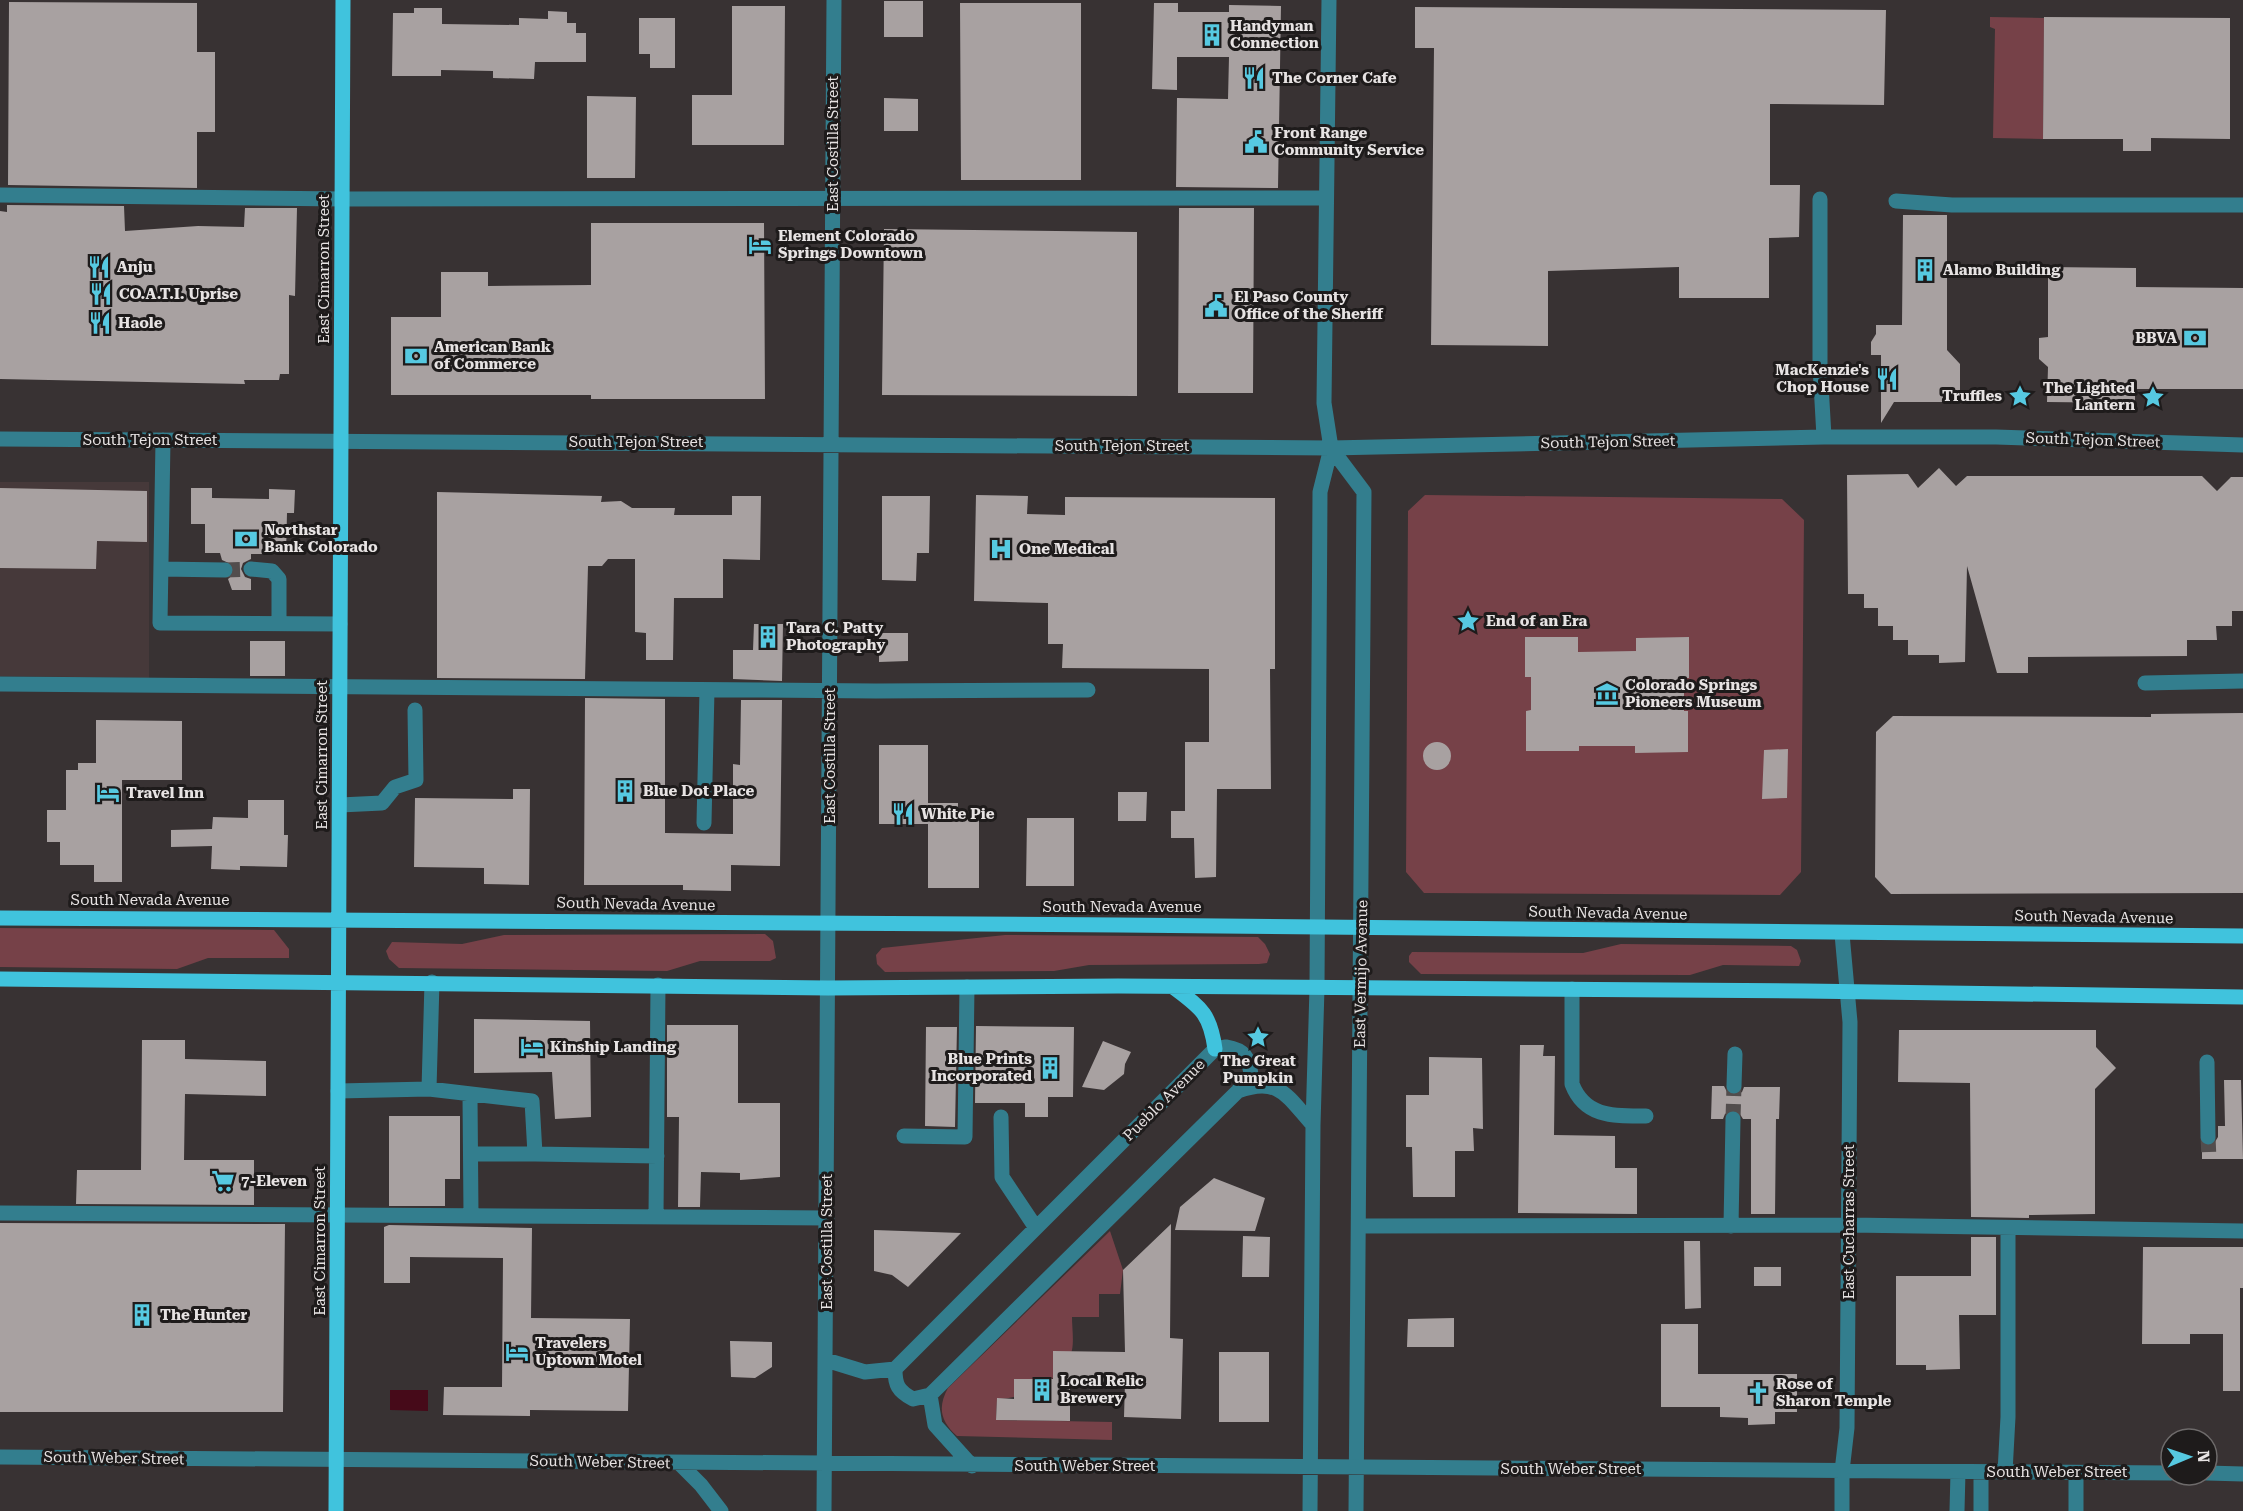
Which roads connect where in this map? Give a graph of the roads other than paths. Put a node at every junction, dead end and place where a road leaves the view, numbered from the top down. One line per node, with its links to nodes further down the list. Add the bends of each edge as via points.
1 (343, 0): 7 (main road, East Cimarron Street)
2 (834, 0): 5 (street, East Costilla Street)
3 (1329, 0): 6 (street, East Vermijo Avenue)
4 (1, 195): 7 (street)
5 (833, 197): 6 (street); 7 (street); 15 (street, East Costilla Street)
6 (1326, 198): 17 (street, East Vermijo Avenue, via 1324,402)
7 (343, 199): 14 (main road, East Cimarron Street)
8 (1820, 199): 11 (street)
9 (1896, 201): 10 (street, via 1952,205)
10 (2243, 205)
11 (1824, 437): 16 (street, South Tejon Street, via 1996,437); 17 (street, South Tejon Street)
12 (0, 439): 13 (street, South Tejon Street)
13 (163, 440): 14 (street, South Tejon Street); 18 (street)
14 (342, 441): 15 (street, South Tejon Street); 22 (main road, East Cimarron Street)
15 (832, 444): 17 (street, South Tejon Street); 29 (street, East Costilla Street)
16 (2243, 445)
17 (1331, 448): 36 (street, East Vermijo Avenue, via 1320,492); 37 (street, East Vermijo Avenue, via 1364,492)
18 (161, 569): 20 (street); 21 (street, via 160,623)
19 (251, 569): 21 (street, via 272,572 279,579)
20 (225, 570)
21 (279, 623): 22 (street)
22 (340, 624): 26 (main road, East Cimarron Street)
23 (2243, 681): 24 (street)
24 (2145, 683)
25 (0, 684): 26 (street)
26 (340, 686): 27 (street); 31 (main road, East Cimarron Street)
27 (707, 690): 29 (street); 32 (street)
28 (1088, 690): 29 (street)
29 (830, 691): 35 (street, East Costilla Street)
30 (415, 710): 31 (street, via 416,780 395,787 382,803)
31 (340, 805): 34 (main road, East Cimarron Street)
32 (704, 823)
33 (0, 918): 34 (main road, South Nevada Avenue)
34 (339, 919): 35 (main road, South Nevada Avenue); 41 (main road, East Cimarron Street)
35 (829, 925): 36 (main road, South Nevada Avenue); 46 (street, East Costilla Street)
36 (1318, 927): 37 (main road, South Nevada Avenue); 47 (street, East Vermijo Avenue)
37 (1361, 927): 38 (main road, South Nevada Avenue); 48 (street, East Vermijo Avenue)
38 (1842, 934): 39 (main road, South Nevada Avenue); 50 (street, East Cucharras Street)
39 (2243, 936)
40 (0, 979): 41 (main road)
41 (339, 981): 42 (main road); 57 (main road, East Cimarron Street)
42 (432, 982): 43 (main road); 56 (street)
43 (658, 985): 46 (main road); 68 (street)
44 (967, 987): 45 (main road); 46 (main road); 64 (street, via 965,1137)
45 (1173, 987): 47 (main road); 52 (main road, via 1202,1009 1212,1029)
46 (828, 988): 73 (street, East Costilla Street)
47 (1317, 988): 48 (main road); 63 (street, East Vermijo Avenue)
48 (1361, 988): 49 (main road); 75 (street, East Vermijo Avenue)
49 (1572, 989): 50 (main road); 60 (street, via 1572,1084 1576,1095 1584,1105 1606,1115)
50 (1849, 991): 51 (main road); 74 (street, East Cucharras Street)
51 (2243, 997)
52 (1215, 1049): 58 (street, Pueblo Avenue, via 1235,1048 1250,1060 1251,1075); 77 (street, Pueblo Avenue)
53 (1735, 1054): 55 (street)
54 (2206, 1062): 65 (street)
55 (1734, 1086)
56 (429, 1089): 57 (street); 59 (street)
57 (338, 1091): 70 (main road, East Cimarron Street)
58 (1238, 1091): 63 (street, via 1258,1084 1277,1088); 82 (street, Pueblo Avenue)
59 (470, 1096): 66 (street); 67 (street, via 532,1101)
60 (1646, 1116)
61 (1001, 1117): 77 (street, via 1002,1177)
62 (1733, 1119): 76 (street)
63 (1312, 1125): 88 (street, East Vermijo Avenue)
64 (904, 1136)
65 (2208, 1137)
66 (471, 1154): 67 (street); 71 (street)
67 (535, 1154): 68 (street)
68 (657, 1156): 72 (street)
69 (0, 1213): 70 (street)
70 (338, 1213): 71 (street); 84 (main road, East Cimarron Street)
71 (471, 1215): 72 (street)
72 (656, 1216): 73 (street)
73 (827, 1218): 80 (street, East Costilla Street)
74 (1850, 1225): 76 (street); 78 (street); 90 (street, East Cucharras Street, via 1847,1428)
75 (1360, 1226): 76 (street); 89 (street, East Vermijo Avenue)
76 (1731, 1226)
77 (1036, 1228): 81 (street, Pueblo Avenue)
78 (2008, 1229): 79 (street); 93 (street)
79 (2243, 1231)
80 (826, 1360): 81 (street, via 865,1372); 86 (street, East Costilla Street)
81 (895, 1369): 82 (street, via 895,1383 902,1393 913,1399)
82 (930, 1395): 87 (street, via 935,1425)
83 (0, 1457): 84 (street, South Weber Street)
84 (336, 1460): 85 (street, South Weber Street); 98 (main road, East Cimarron Street)
85 (679, 1463): 86 (street, South Weber Street); 99 (street)
86 (826, 1465): 87 (street, South Weber Street); 100 (street, East Costilla Street)
87 (972, 1466): 88 (street, South Weber Street)
88 (1310, 1468): 89 (street, South Weber Street); 101 (street, East Vermijo Avenue)
89 (1357, 1468): 90 (street, South Weber Street); 102 (street, East Vermijo Avenue)
90 (1842, 1471): 91 (street, South Weber Street); 103 (street, East Cucharras Street)
91 (1958, 1472): 92 (street, South Weber Street); 104 (street)
92 (1982, 1472): 93 (street, South Weber Street); 105 (street)
93 (2005, 1472): 94 (street, South Weber Street)
94 (2076, 1473): 95 (street, South Weber Street); 106 (street)
95 (2159, 1473)
96 (2219, 1473): 97 (street)
97 (2243, 1474)
98 (336, 1511)
99 (721, 1511)
100 (824, 1511)
101 (1310, 1511)
102 (1356, 1511)
103 (1842, 1511)
104 (1957, 1511)
105 (1981, 1511)
106 (2076, 1511)

